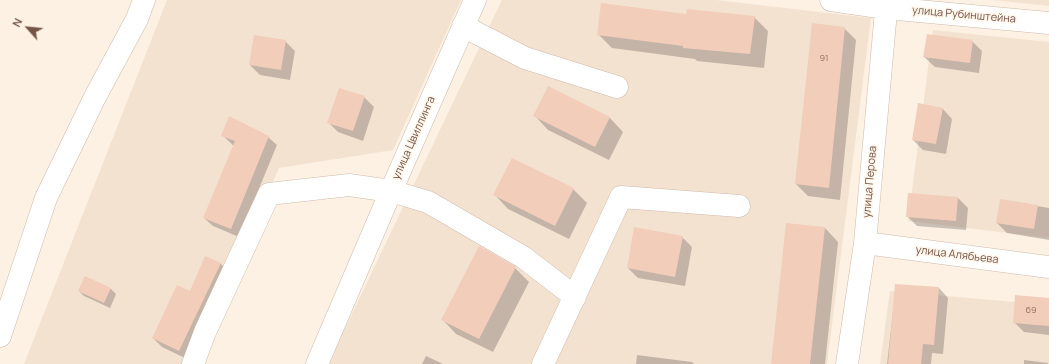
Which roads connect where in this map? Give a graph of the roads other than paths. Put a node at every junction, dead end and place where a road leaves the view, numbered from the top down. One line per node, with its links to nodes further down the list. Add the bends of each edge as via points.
1 (144, 0): 13 (street, via 137,19 95,97 46,198)
2 (475, 0): 6 (street, улица Цвиллинга)
3 (831, 0): 4 (street, улица Рубинштейна)
4 (886, 4): 5 (street, улица Рубинштейна); 10 (street, улица Перова)
5 (1049, 23)
6 (463, 26): 7 (street, via 525,58); 8 (street, улица Цвиллинга)
7 (617, 87)
8 (390, 191): 12 (street, via 428,202 523,257); 14 (street, улица Цвиллинга, via 349,185 269,194 205,332); 15 (street)
9 (739, 206): 12 (street, via 621,197)
10 (865, 243): 11 (street, улица Алябьева); 17 (street, улица Перова)
11 (1049, 267)
12 (575, 297): 16 (street)
13 (0, 336)
14 (193, 364)
15 (317, 364)
16 (543, 364)
17 (846, 364)

